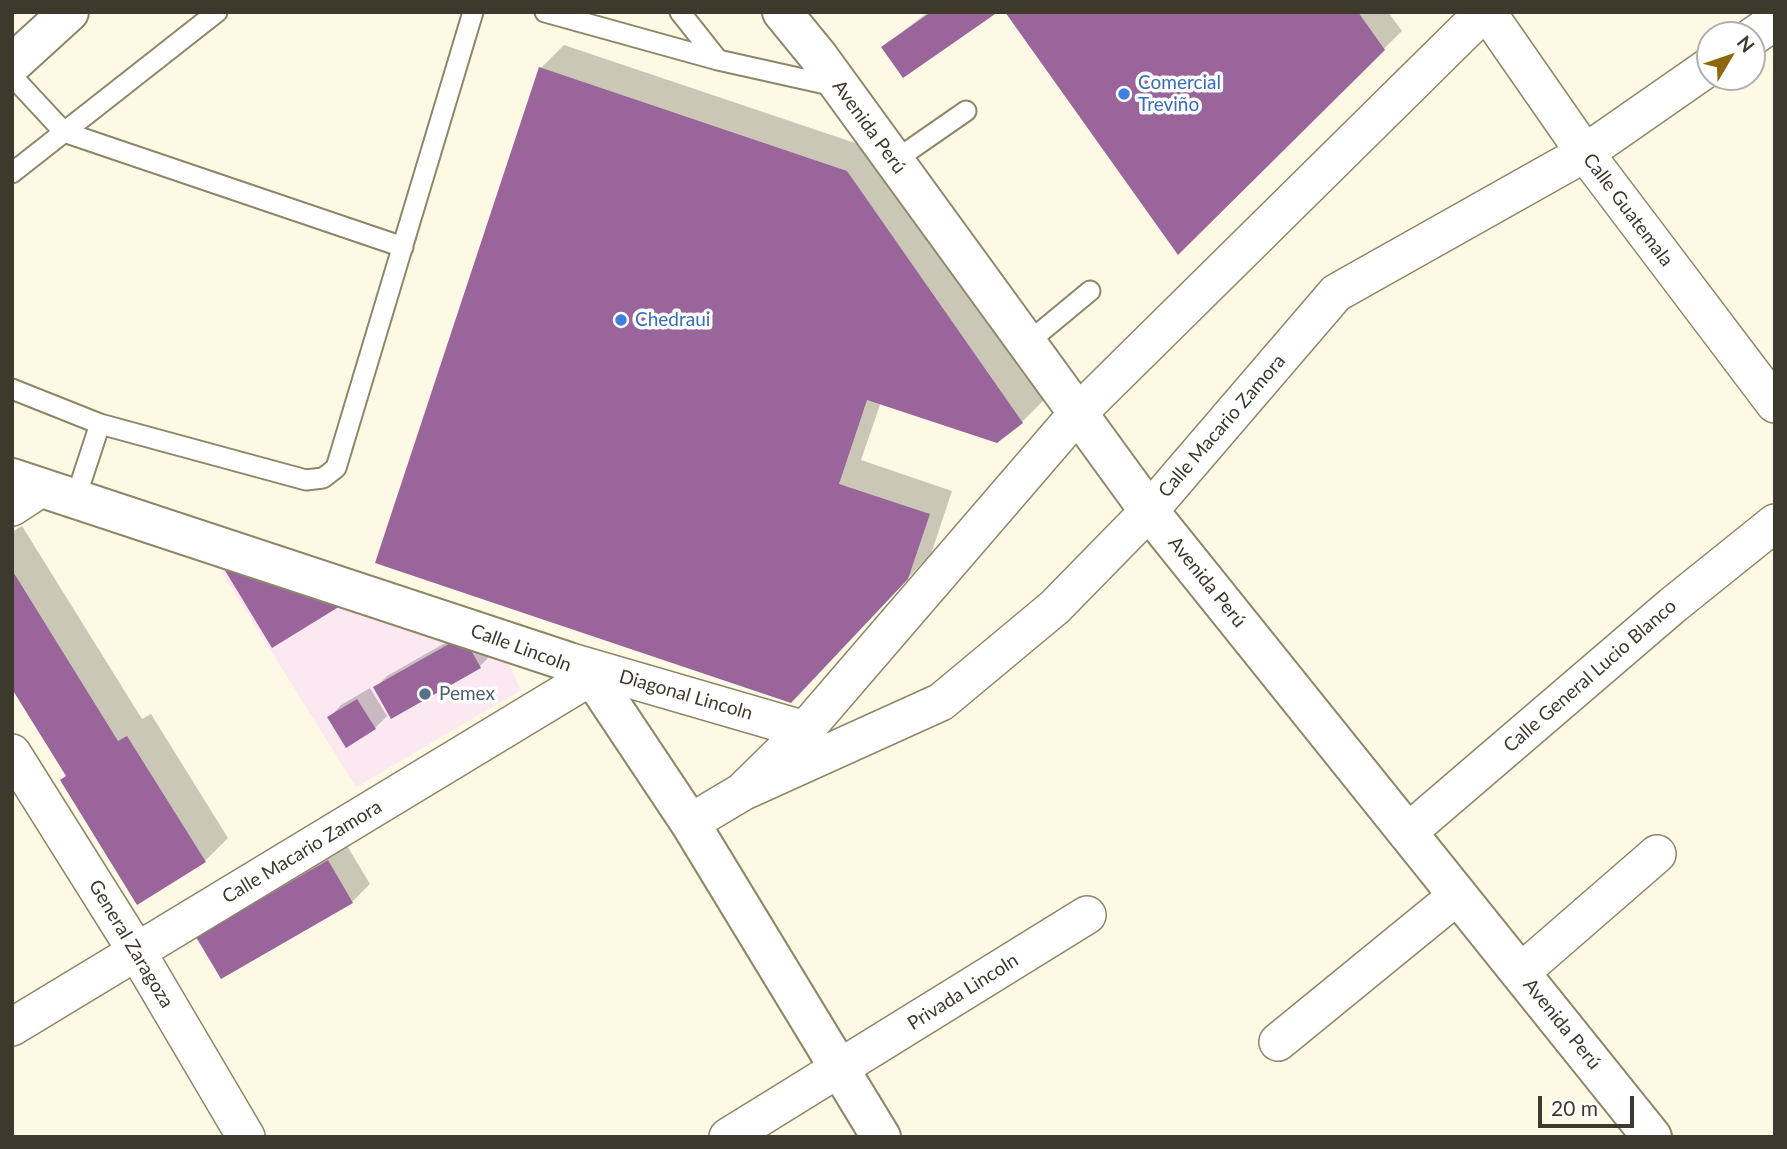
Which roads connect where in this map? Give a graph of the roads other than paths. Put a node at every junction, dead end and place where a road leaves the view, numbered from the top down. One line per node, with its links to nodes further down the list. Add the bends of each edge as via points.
1 (69, 12): 9 (main road)
2 (218, 12): 14 (lane)
3 (473, 12): 18 (lane)
4 (544, 12): 8 (lane)
5 (680, 12): 8 (lane)
6 (782, 12): 12 (main road, Avenida Perú)
7 (1485, 12): 15 (street, Calle Guatemala); 23 (street, Calle Macario Zamora)
8 (718, 60): 12 (lane)
9 (12, 64)
10 (12, 76): 14 (lane)
11 (1696, 76): 15 (street, Calle Macario Zamora)
12 (840, 88): 16 (main road, Avenida Perú)
13 (965, 111): 16 (lane)
14 (64, 132): 17 (lane); 18 (lane)
15 (1585, 153): 22 (street, Calle Guatemala); 26 (street, Calle Macario Zamora, via 1336,293)
16 (894, 161): 20 (main road, Avenida Perú)
17 (12, 173)
18 (403, 247): 24 (lane, via 336,468 324,478 306,480)
19 (1090, 291): 20 (lane)
20 (1026, 344): 23 (main road, Avenida Perú)
21 (12, 389): 24 (lane)
22 (1775, 404)
23 (1077, 414): 26 (main road, Avenida Perú); 29 (street, Calle Macario Zamora)
24 (100, 424): 25 (lane)
25 (35, 493): 28 (main road, Calle Lincoln)
26 (1149, 510): 31 (street, Calle Macario Zamora, via 1055,607 941,702); 33 (main road, Avenida Perú)
27 (1775, 523): 33 (street, Calle General Lucio Blanco)
28 (579, 668): 29 (street, Diagonal Lincoln); 32 (main road, Calle Lincoln); 37 (street, Calle Macario Zamora)
29 (805, 730): 31 (street, Calle Macario Zamora)
30 (12, 753): 37 (street, General Zaragoza)
31 (742, 792): 32 (street, Calle Macario Zamora)
32 (690, 823): 41 (main road, Calle Lincoln)
33 (1407, 833): 35 (main road, Avenida Perú)
34 (1657, 854): 38 (street)
35 (1458, 895): 38 (main road, Avenida Perú); 40 (street)
36 (1087, 915): 41 (street, Privada Lincoln)
37 (137, 952): 39 (street, Calle Macario Zamora); 42 (street, General Zaragoza)
38 (1520, 973): 45 (main road, Avenida Perú)
39 (12, 1027)
40 (1278, 1042)
41 (840, 1069): 43 (street, Privada Lincoln); 44 (main road, Calle Lincoln)
42 (246, 1137)
43 (728, 1137)
44 (881, 1137)
45 (1652, 1137)

